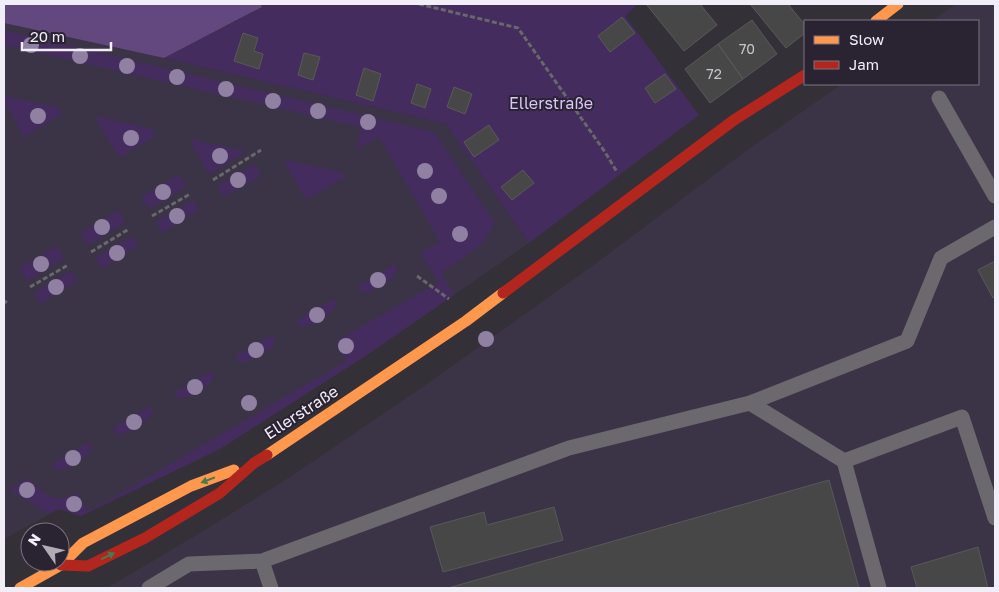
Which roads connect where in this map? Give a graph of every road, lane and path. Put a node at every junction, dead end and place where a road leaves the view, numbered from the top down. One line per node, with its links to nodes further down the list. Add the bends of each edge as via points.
1 (419, 4): 7 (path, via 518,28)
2 (898, 4): 3 (main road)
3 (877, 20)
4 (804, 75): 21 (main road, Ellerstraße, via 734,120 466,321)
5 (939, 98): 10 (lane)
6 (261, 150): 8 (path)
7 (619, 175)
8 (213, 180)
9 (190, 194): 11 (path)
10 (995, 196)
11 (152, 216)
12 (995, 227): 19 (lane, via 941,258 907,341)
13 (129, 229): 14 (path)
14 (91, 252)
15 (68, 265): 17 (path)
16 (417, 276): 18 (path)
17 (30, 288)
18 (454, 302)
19 (750, 403): 20 (lane); 24 (lane, via 569,448)
20 (844, 461): 22 (lane, via 962,417); 30 (lane)
21 (254, 463): 23 (main road, Ellerstraße, one-way to 23, via 191,486 82,543); 25 (main road, Ellerstraße, one-way to 21, via 88,566 145,538 220,493)
22 (995, 518)
23 (70, 556)
24 (262, 561): 28 (lane, via 189,564); 29 (lane)
25 (70, 565)
26 (49, 572): 27 (main road, Ellerstraße)
27 (20, 588)
28 (149, 588)
29 (271, 588)
30 (879, 588)

